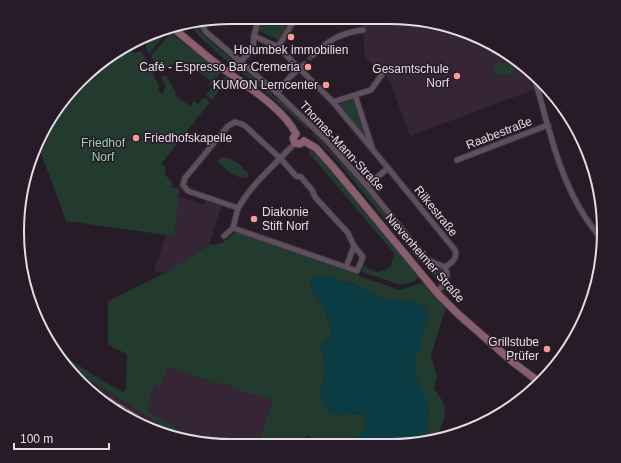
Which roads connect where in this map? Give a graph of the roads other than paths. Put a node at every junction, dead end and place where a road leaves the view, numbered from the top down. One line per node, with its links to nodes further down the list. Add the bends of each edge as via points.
1 (257, 24): 6 (street)
2 (292, 24): 7 (street)
3 (202, 26): 9 (street, Thomas-Mann-Straße)
4 (363, 30): 8 (street, via 348,32 332,39)
5 (177, 31): 17 (main road, Nievenheimer Straße, via 281,114)
6 (254, 36): 7 (street); 9 (street, via 253,48)
7 (278, 46): 10 (street, Rilkestraße)
8 (313, 55)
9 (240, 62): 13 (street, Thomas-Mann-Straße)
10 (301, 67): 13 (street); 15 (street, Rilkestraße)
11 (382, 73): 14 (street, via 371,90)
12 (536, 85): 16 (street)
13 (277, 94): 24 (street, Thomas-Mann-Straße, via 326,140)
14 (355, 95): 15 (street); 20 (street, Rilkestraße)
15 (333, 102): 20 (street, Rilkestraße)
16 (548, 125): 22 (street, Raabestraße); 27 (street, via 556,155 574,197 583,215)
17 (296, 134): 18 (main road, Nievenheimer Straße, via 303,134); 19 (main road, via 293,138)
18 (304, 141): 19 (main road, via 300,144); 32 (main road, Nievenheimer Straße, via 316,148 334,168)
19 (295, 142): 21 (street)
20 (372, 149): 23 (street, Rilkestraße)
21 (280, 158): 25 (street, via 255,184); 25 (street, via 244,125 233,122 183,180 188,191); 29 (street, via 312,190 325,209 348,233)
22 (457, 160)
23 (390, 170): 24 (street); 31 (street, Rilkestraße, via 456,253 455,258)
24 (367, 186): 31 (street, Thomas-Mann-Straße, via 422,254 428,260)
25 (238, 208): 26 (street)
26 (233, 228): 28 (street); 30 (street)
27 (597, 233)
28 (224, 236)
29 (354, 246): 30 (street); 30 (street, via 363,257 357,271)
30 (346, 267)
31 (445, 267): 32 (street, via 447,278)
32 (436, 292): 33 (main road, Nievenheimer Straße, via 458,314)
33 (535, 379)

